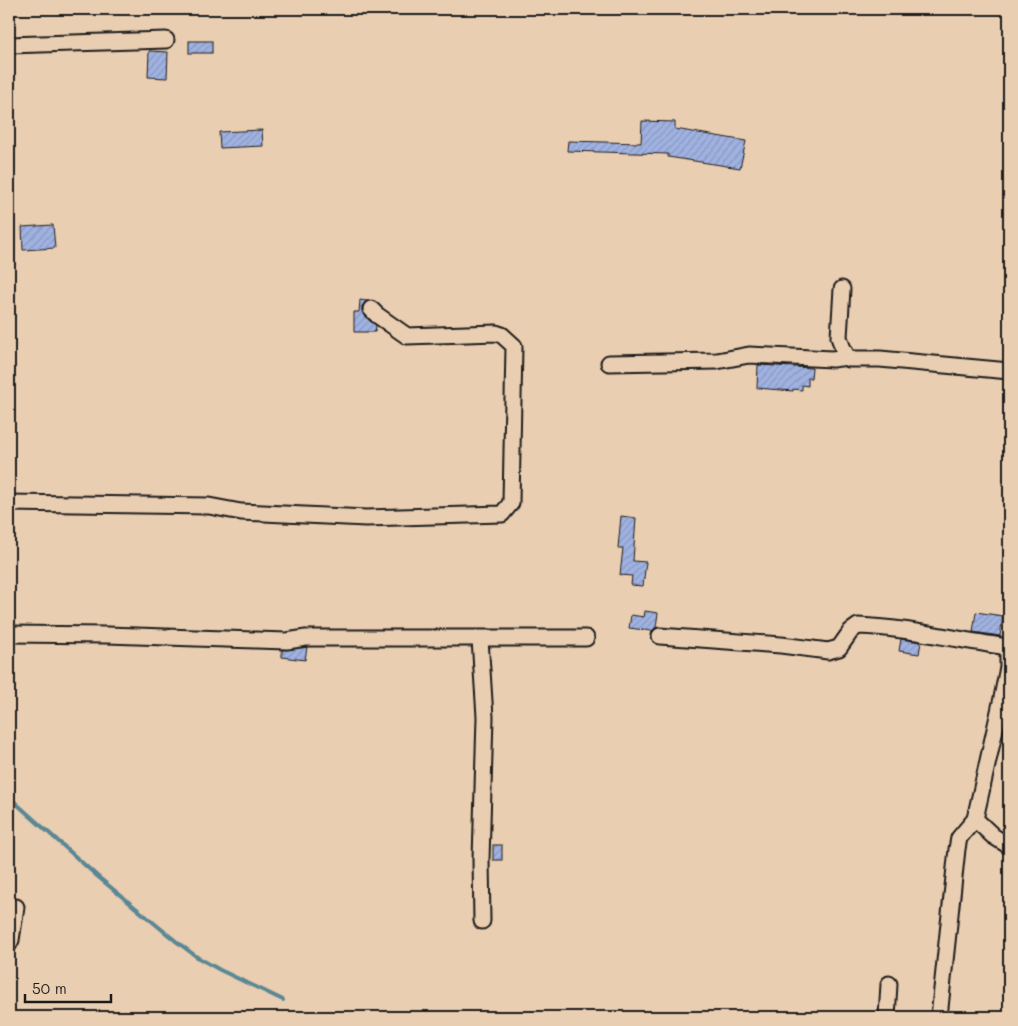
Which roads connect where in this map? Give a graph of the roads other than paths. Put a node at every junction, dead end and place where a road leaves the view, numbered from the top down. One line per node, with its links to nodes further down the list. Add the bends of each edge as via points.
1 (166, 40): 2 (street)
2 (9, 44)
3 (842, 289): 5 (street, via 839,337)
4 (371, 309): 8 (street, via 407,336 496,334 514,346 511,503 502,514 366,518 242,512 209,506)
5 (848, 357): 6 (street, via 832,360 749,355 717,361); 7 (street)
6 (609, 363)
7 (1009, 371)
8 (9, 503)
9 (9, 634): 12 (street, via 287,641 306,638)
10 (660, 636): 13 (street, via 828,651 839,648 858,626)
11 (586, 638): 12 (street)
12 (480, 639): 17 (street, via 485,717)
13 (1008, 647): 14 (street, via 1008,667)
14 (976, 819): 15 (street); 21 (street, via 960,838 957,848)
15 (1009, 846)
16 (16, 907): 18 (street)
17 (482, 921)
18 (9, 944)
19 (889, 984): 20 (street)
20 (887, 1017)
21 (939, 1017)

